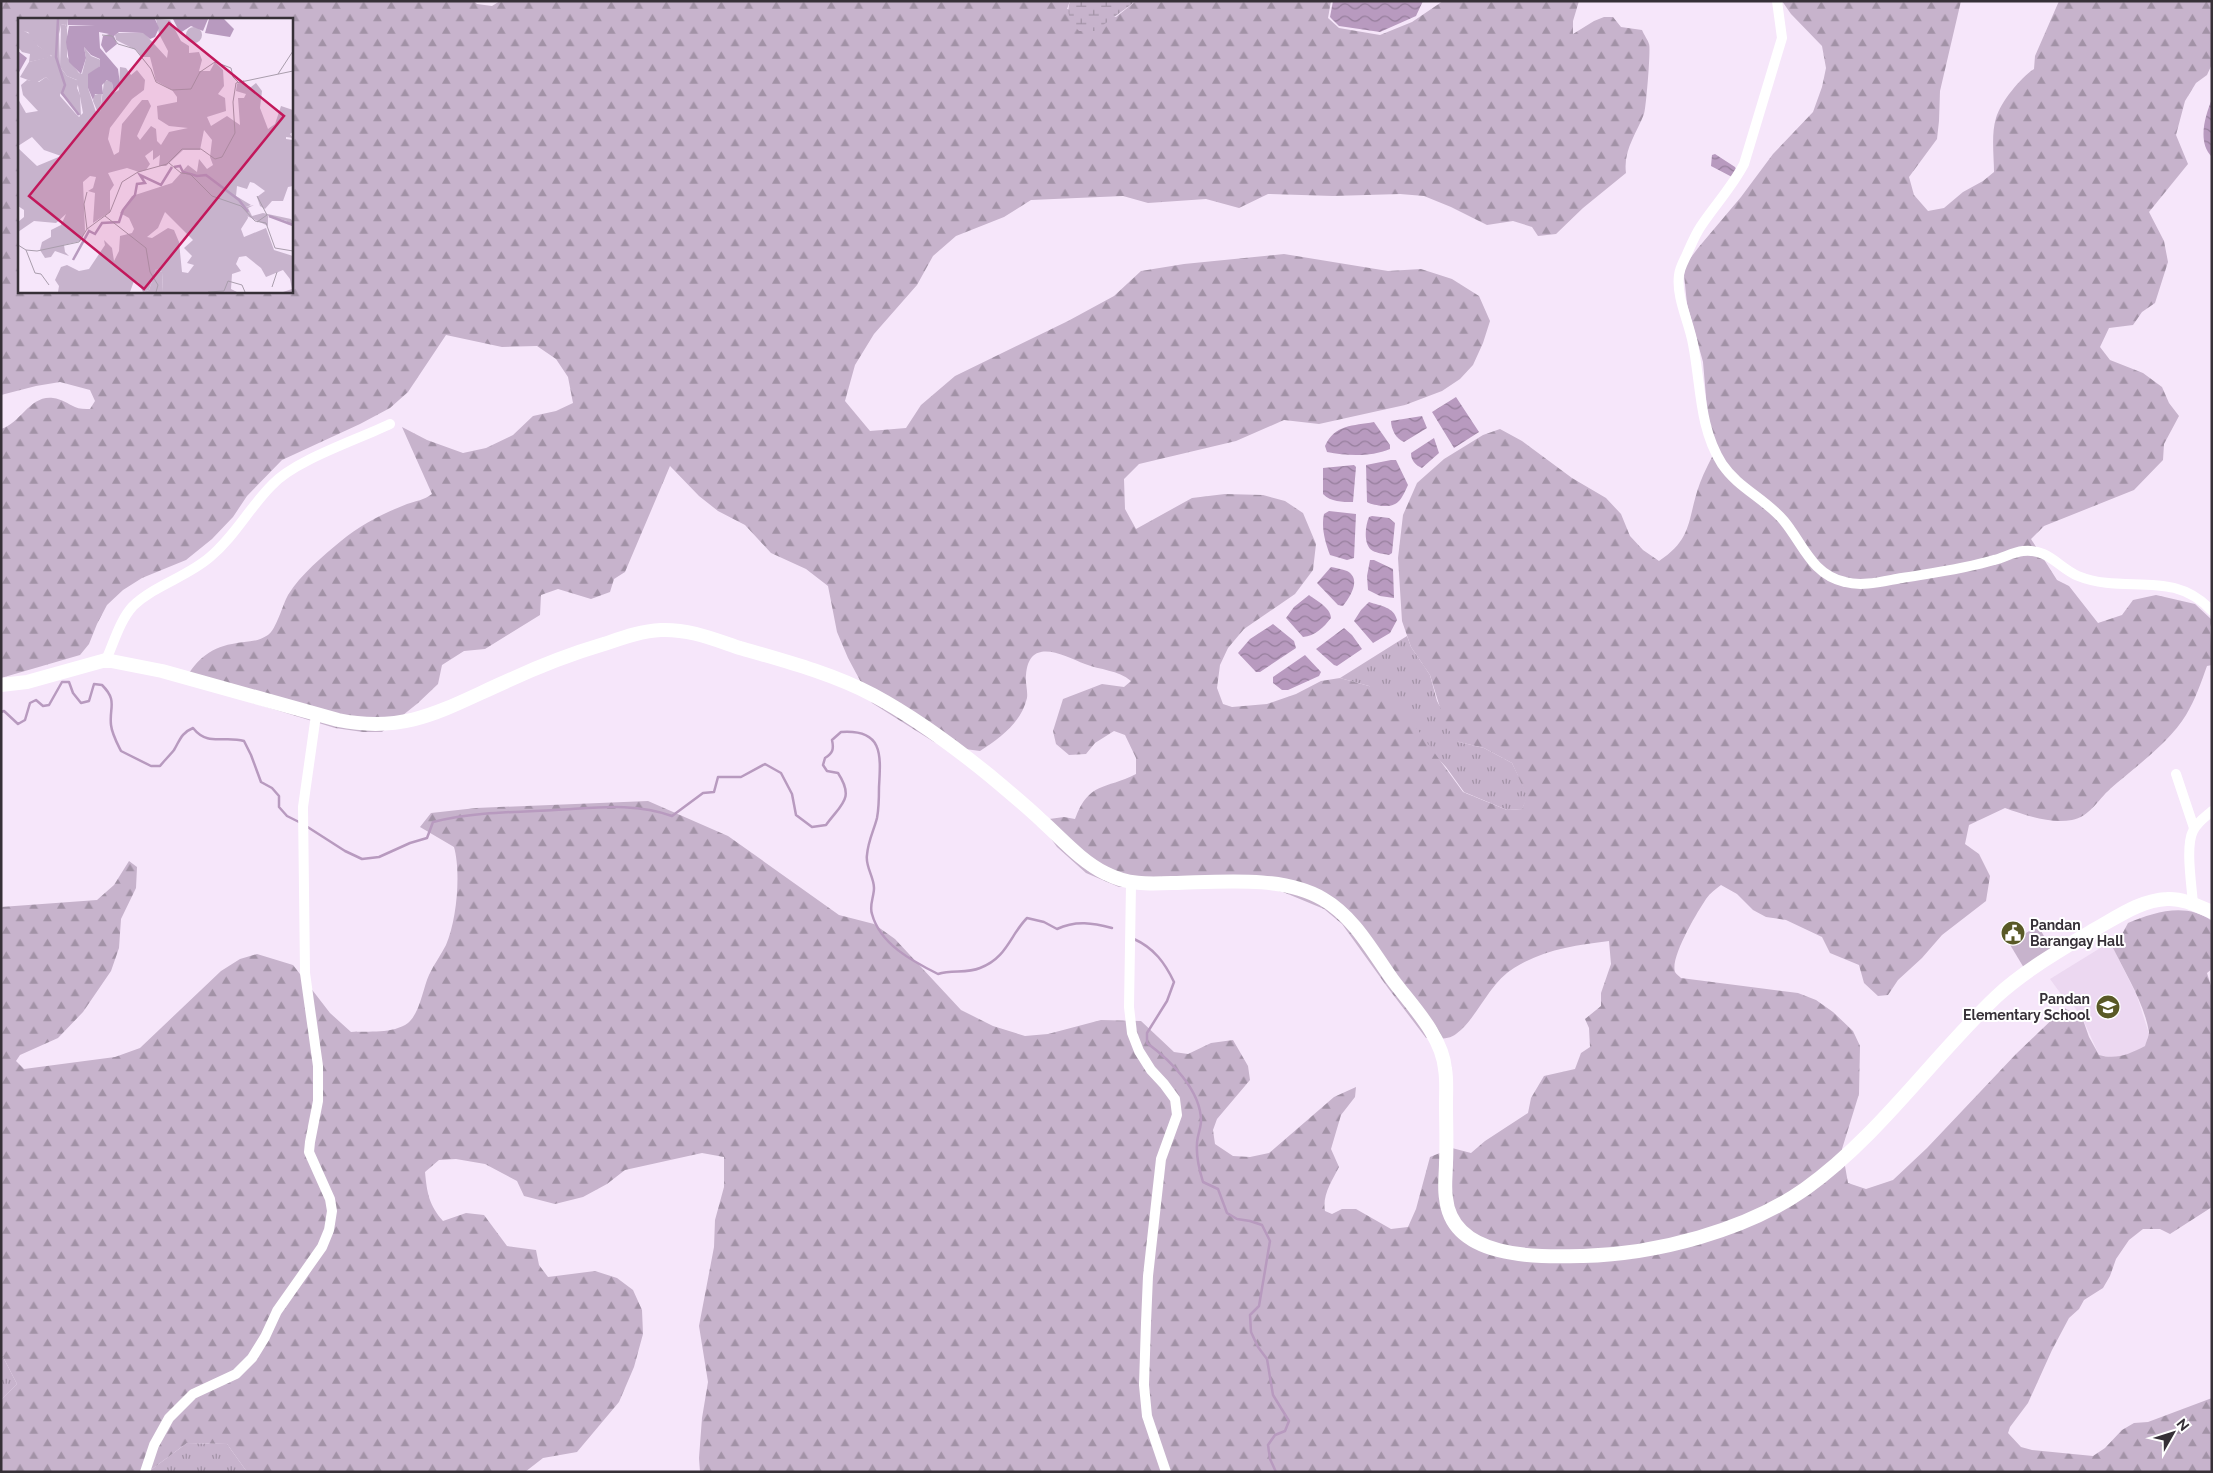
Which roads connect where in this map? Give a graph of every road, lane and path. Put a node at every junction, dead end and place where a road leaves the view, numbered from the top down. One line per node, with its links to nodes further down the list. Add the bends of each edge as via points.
1 (1777, 1): 3 (street, via 1782,38 1744,164 1700,227 1679,275 1699,399 1712,444 1722,464 1738,483 1767,503 1784,520 1818,569 1843,582 1866,584 1939,572 2024,551 2044,554 2078,576 2099,582 2145,583 2184,590)
2 (390, 424): 4 (street, via 315,458 272,484 234,533 210,557 193,571 134,606 123,620)
3 (2212, 611)
4 (106, 660): 5 (street, via 26,682); 6 (street, via 162,670)
5 (1, 685)
6 (316, 715): 10 (street, via 360,725 410,721 577,652 648,631 690,630 793,663 871,694 938,734 1097,869); 13 (street, via 303,807 305,972 318,1066 318,1092 309,1152 330,1199 329,1230 322,1247 277,1311 252,1358 236,1374 194,1394 170,1418 154,1445)
7 (2176, 774): 9 (street)
8 (2212, 811): 9 (street)
9 (2194, 828): 11 (street, via 2191,846)
10 (1131, 884): 11 (street, via 1202,882 1285,886 1320,897 1336,908 1364,938 1421,1017 1443,1056 1446,1071 1445,1196 1450,1216 1477,1242 1512,1254 1545,1256 1622,1254 1701,1237 1725,1230 1781,1204 1827,1172 1883,1119 1994,999 2021,976 2128,910 2164,899); 14 (street, via 1129,1007 1132,1032 1151,1070 1175,1099 1177,1115 1161,1159 1157,1185 1145,1350 1147,1416)
11 (2193, 904): 12 (street)
12 (2212, 912)
13 (145, 1472)
14 (1166, 1472)

